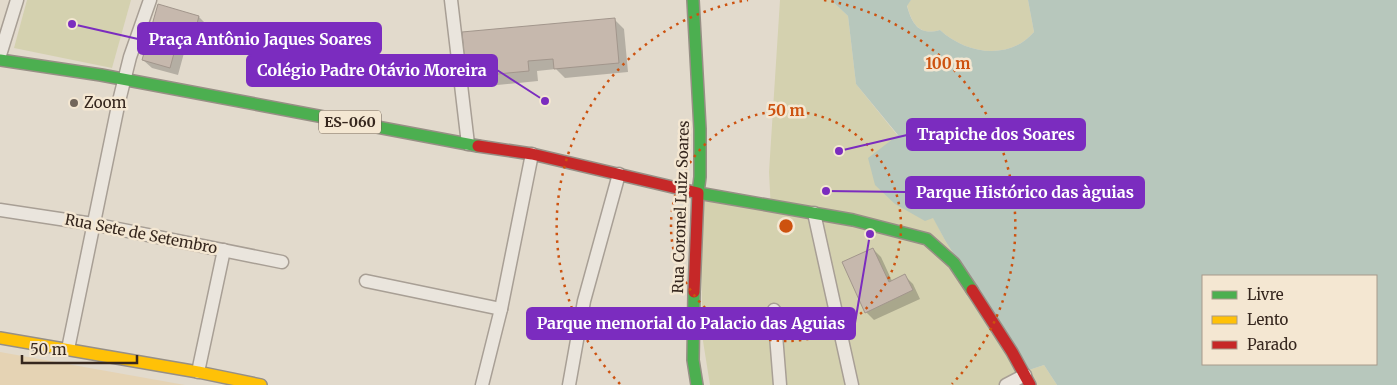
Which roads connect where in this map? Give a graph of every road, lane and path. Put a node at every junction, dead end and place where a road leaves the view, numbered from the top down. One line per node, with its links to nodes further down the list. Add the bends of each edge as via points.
1 (17, 0): 5 (street)
2 (150, 0): 7 (street)
3 (451, 0): 8 (street)
4 (693, 0): 11 (main road, Rua Coronel Luiz Soares, via 700,129)
5 (0, 55)
6 (0, 60): 7 (main road, ES-060)
7 (124, 80): 8 (main road, ES-060); 14 (street)
8 (468, 144): 9 (main road, ES-060)
9 (532, 154): 10 (main road, ES-060); 18 (street)
10 (619, 174): 11 (main road, ES-060); 26 (street, via 584,301)
11 (698, 193): 13 (main road); 27 (main road, Rua Coronel Luiz Soares, via 693,316 693,360)
12 (0, 210): 14 (street, Rua Sete de Setembro)
13 (814, 214): 23 (main road, via 853,220 927,239 954,263); 29 (street)
14 (93, 224): 15 (street, Rua Sete de Setembro); 21 (street)
15 (224, 250): 16 (street, Rua Sete de Setembro); 22 (street)
16 (282, 262)
17 (366, 281): 18 (street)
18 (501, 309): 25 (street)
19 (774, 310): 28 (street)
20 (0, 338): 21 (main road)
21 (68, 349): 22 (main road)
22 (198, 372): 24 (main road)
23 (1027, 380): 30 (street)
24 (262, 385)
25 (482, 385)
26 (569, 385)
27 (697, 385)
28 (780, 385)
29 (852, 385)
30 (1006, 385)

